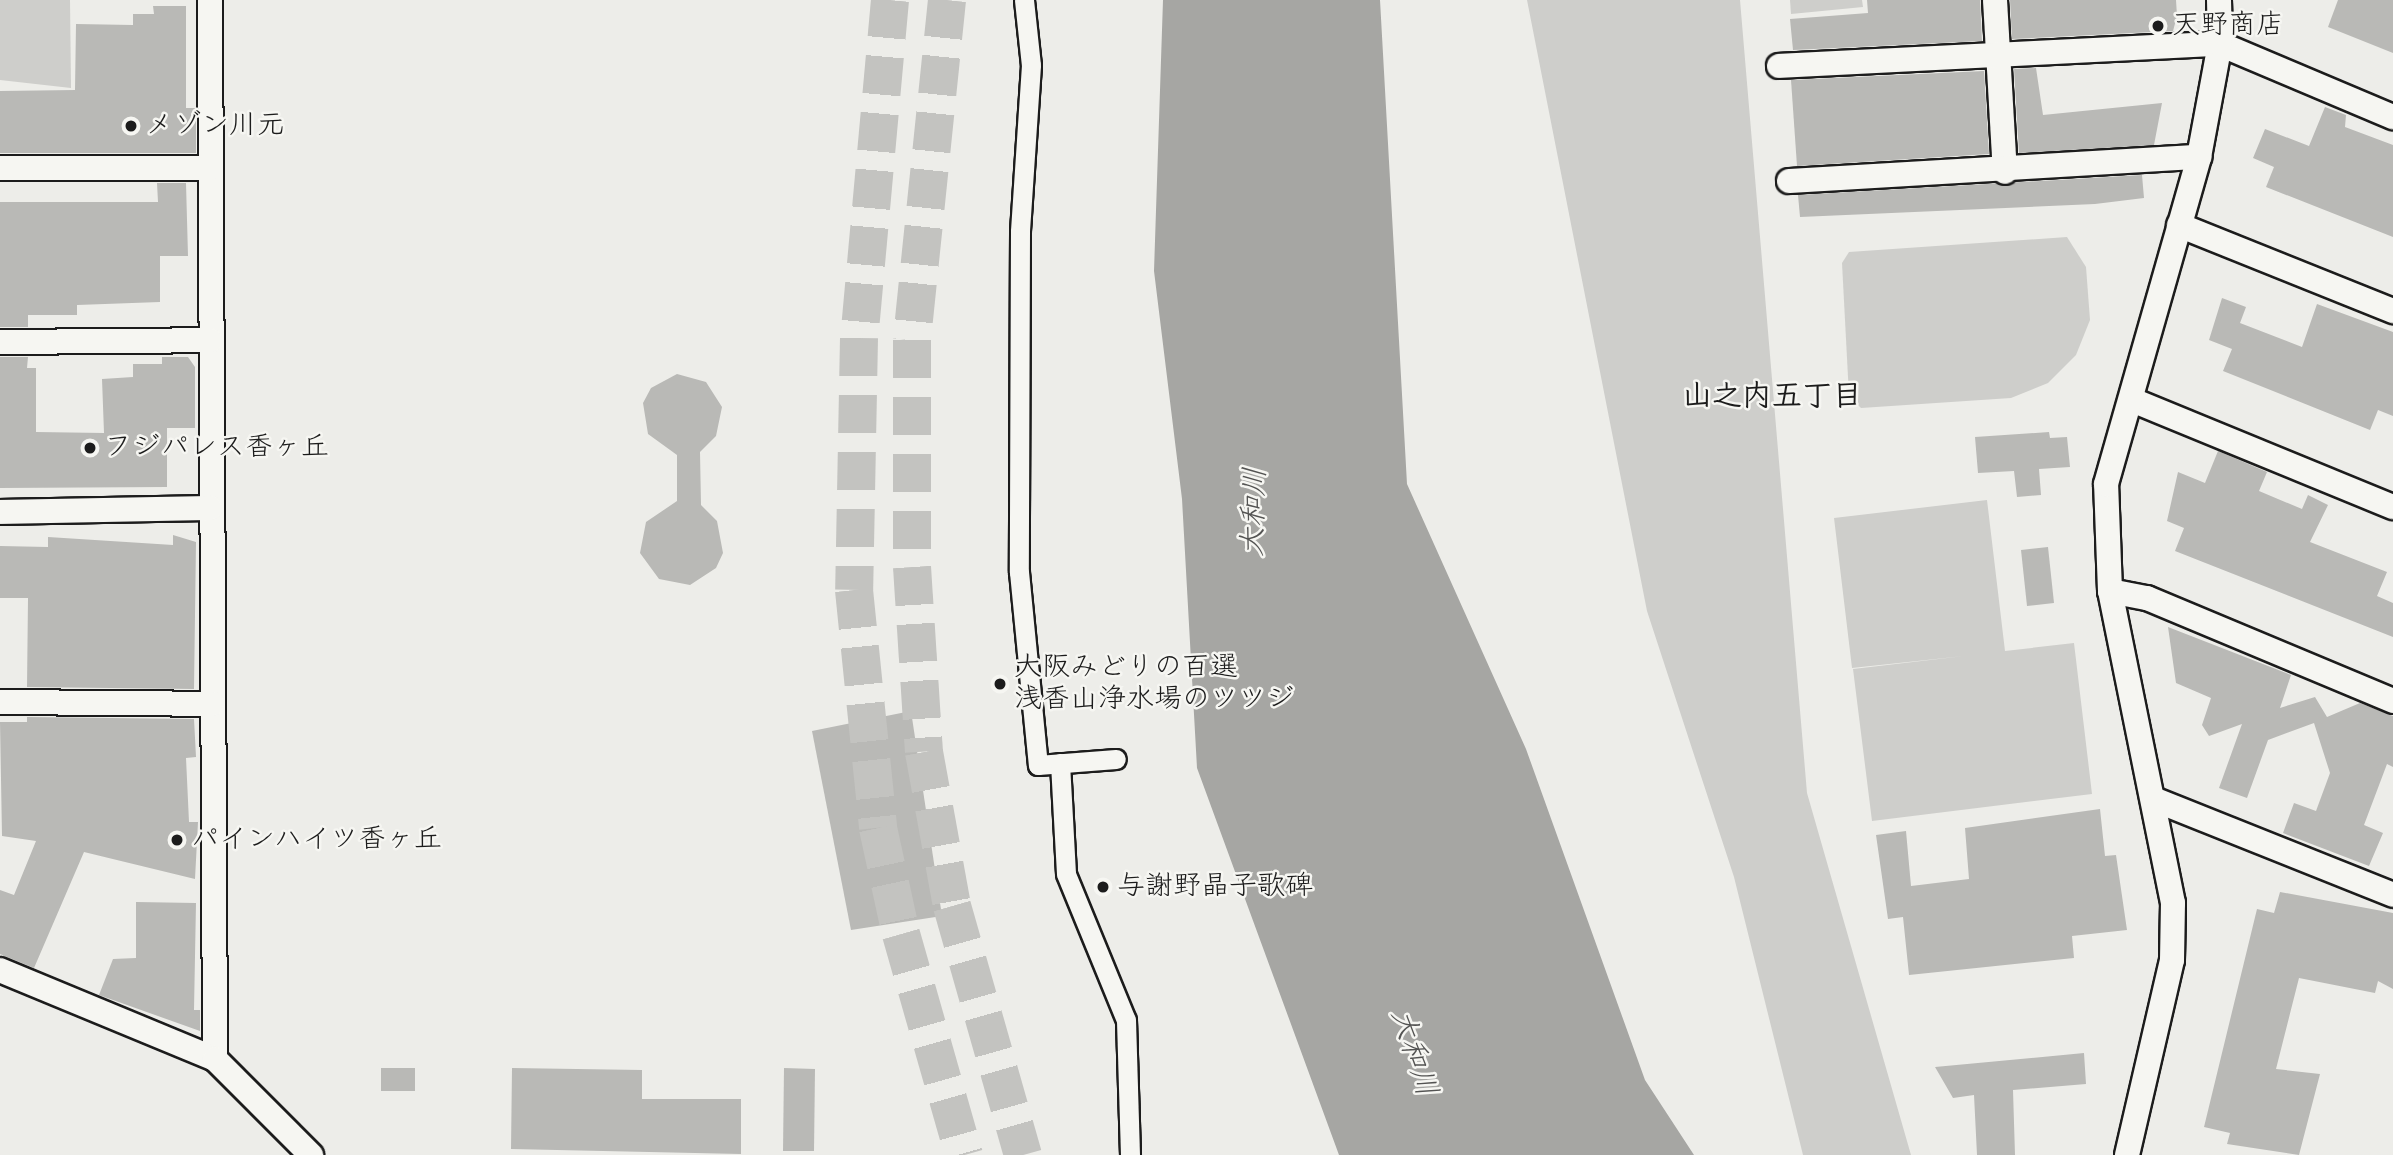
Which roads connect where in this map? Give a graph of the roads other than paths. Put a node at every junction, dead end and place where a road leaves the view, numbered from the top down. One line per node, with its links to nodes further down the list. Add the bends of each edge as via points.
1 (210, 0): 11 (street)
2 (1024, 0): 27 (street, via 1031,65 1020,232 1018,572 1038,765)
3 (1995, 0): 6 (street)
4 (2219, 0): 5 (street)
5 (2220, 44): 6 (street); 8 (street); 9 (street)
6 (1997, 52): 7 (street); 12 (street)
7 (1779, 66)
8 (2393, 117)
9 (2199, 157): 12 (street); 14 (street)
10 (0, 168): 11 (street)
11 (210, 168): 16 (street)
12 (2005, 172): 13 (street)
13 (1789, 181)
14 (2179, 225): 15 (street); 18 (street)
15 (2393, 311)
16 (210, 340): 17 (street); 20 (street)
17 (0, 342)
18 (2132, 400): 19 (street); 22 (street, via 2106,484)
19 (2393, 507)
20 (210, 508): 21 (street); 25 (street)
21 (0, 512)
22 (2110, 591): 23 (street, via 2147,598); 28 (street)
23 (2393, 701)
24 (0, 702): 25 (street)
25 (212, 704): 31 (street)
26 (1116, 759): 27 (street)
27 (1060, 763): 33 (street, via 1066,874 1126,1020)
28 (2156, 800): 29 (street); 34 (street, via 2173,903 2172,960)
29 (2393, 895)
30 (0, 970): 31 (street)
31 (215, 1059): 32 (street)
32 (311, 1155)
33 (1129, 1155)
34 (2127, 1155)

